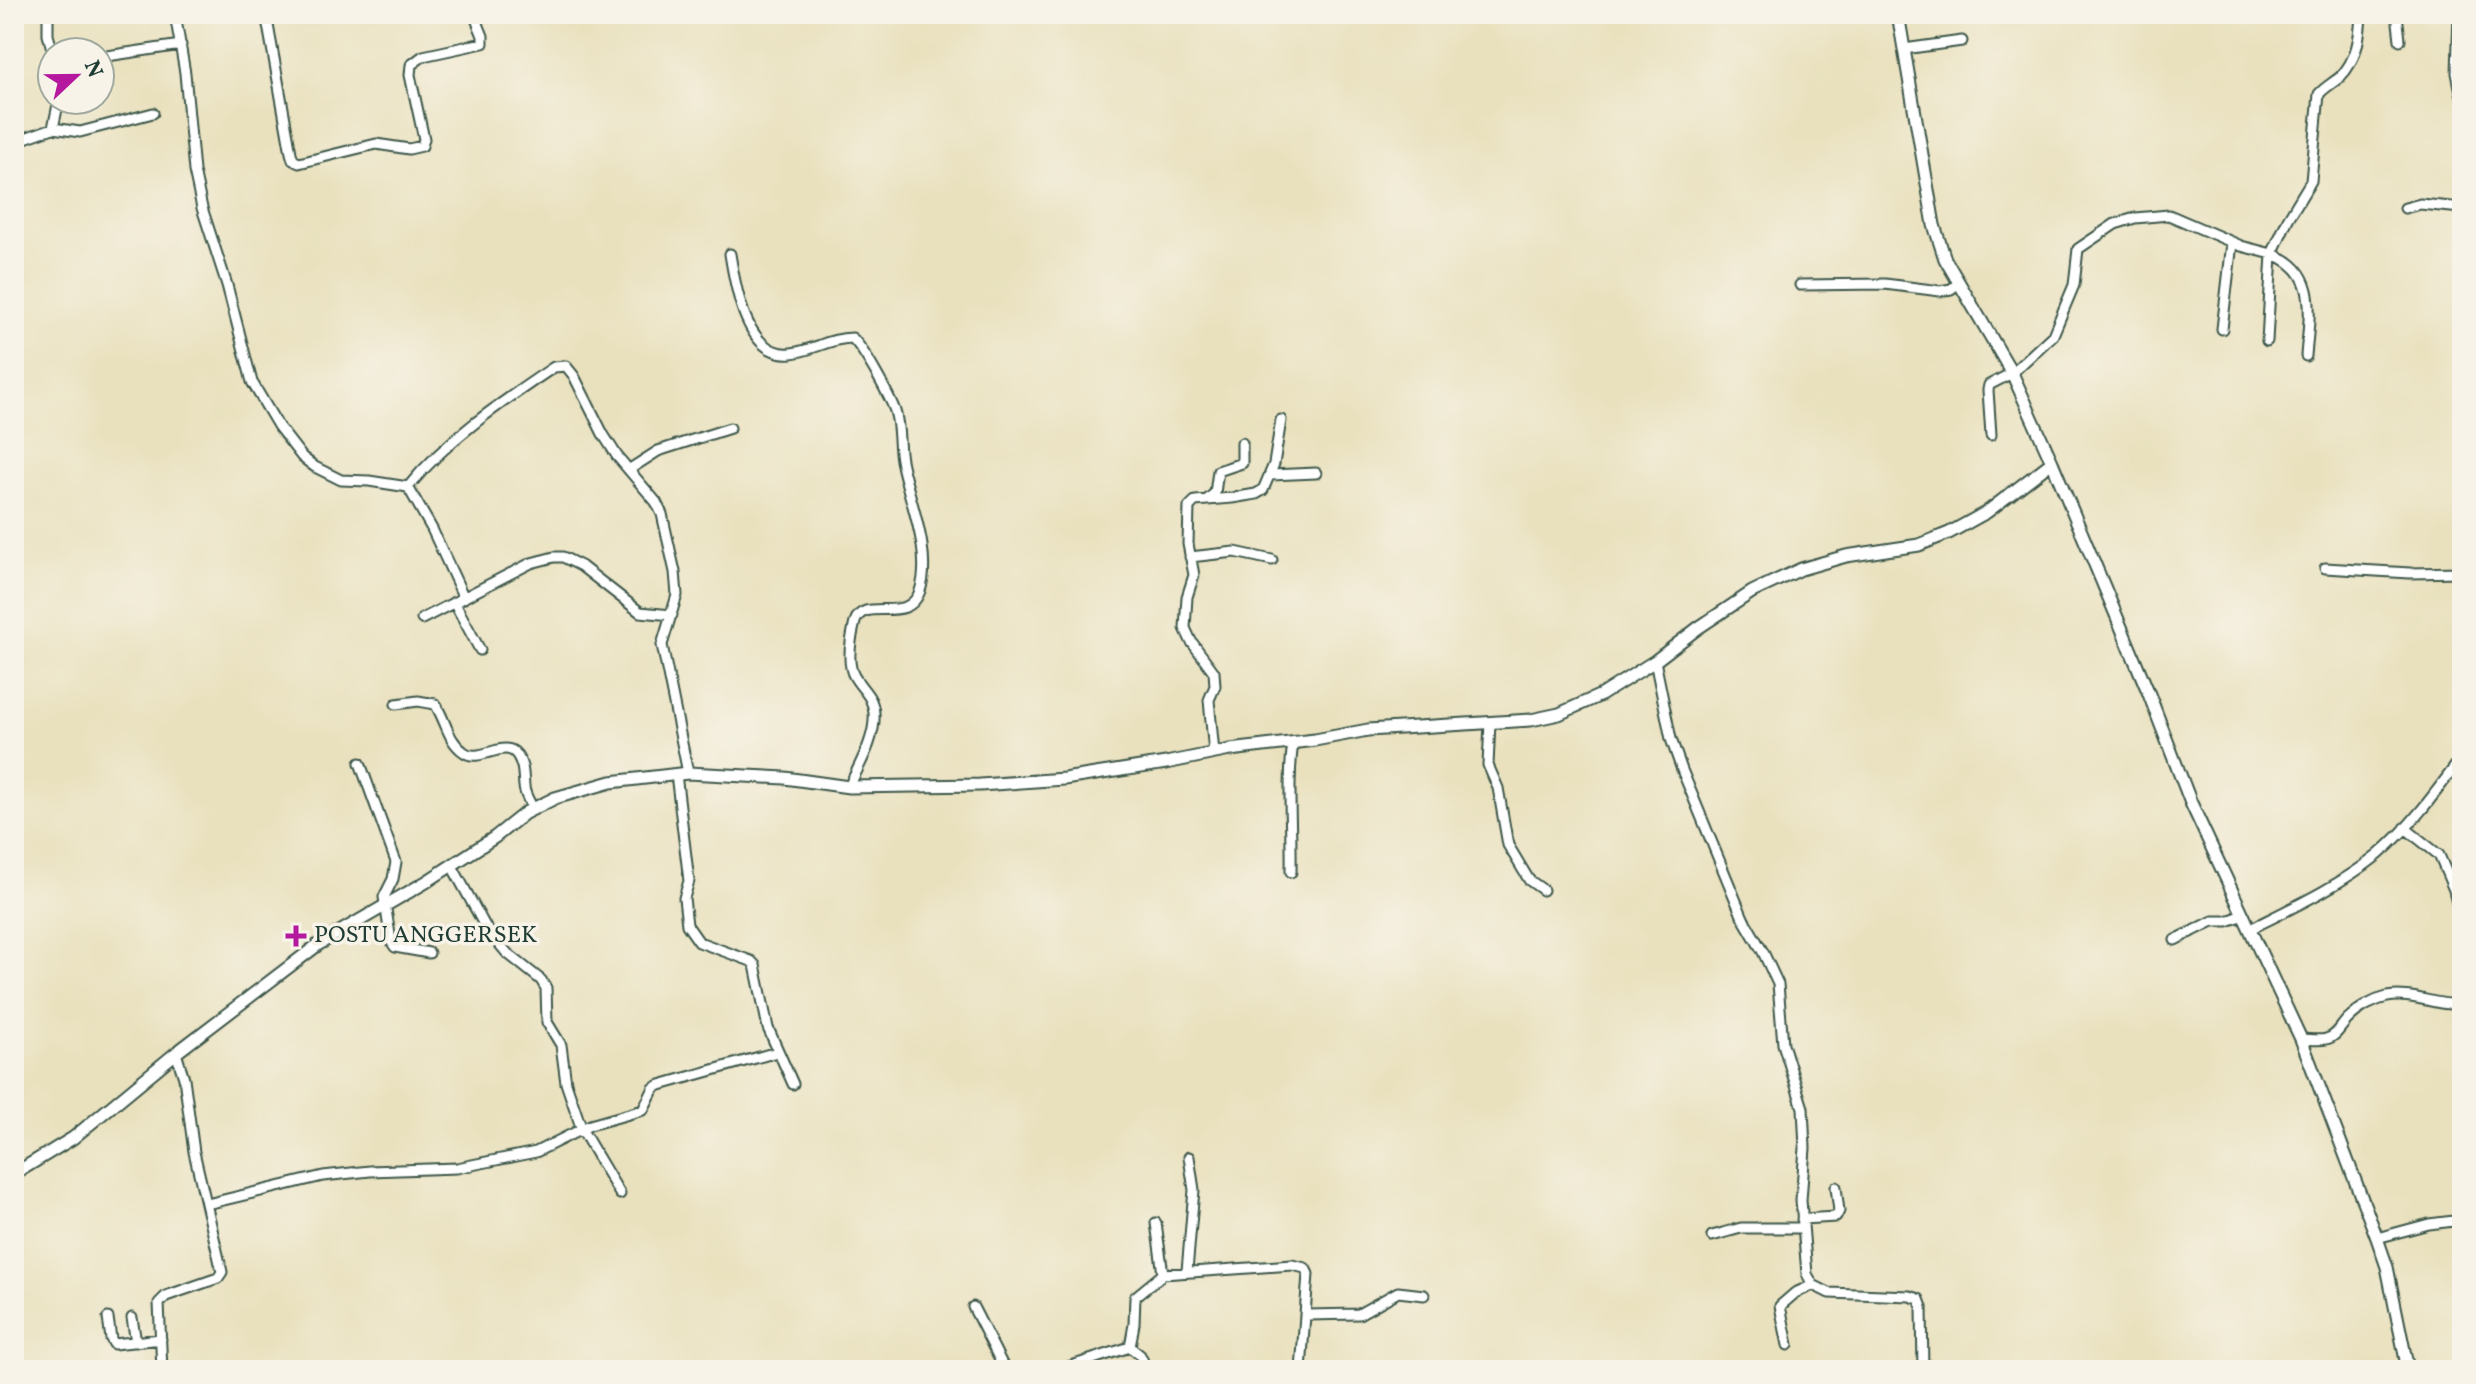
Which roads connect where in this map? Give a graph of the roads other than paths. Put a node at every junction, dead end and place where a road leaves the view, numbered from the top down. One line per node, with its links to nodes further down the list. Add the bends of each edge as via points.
1 (48, 14): 9 (street)
2 (175, 14): 12 (street)
3 (266, 14): 4 (street, via 291,153 299,163 376,144 422,146 411,65 423,56 483,43)
4 (474, 14)
5 (1898, 14): 13 (street)
6 (2361, 14): 24 (street, via 2356,52 2342,75 2319,94 2309,187)
7 (2397, 14): 10 (street)
8 (2459, 14): 15 (street, via 2457,73)
9 (48, 36)
10 (2400, 40)
11 (1962, 41): 13 (street)
12 (181, 45): 14 (street); 39 (street, via 194,171 252,382 302,457 326,475)
13 (1904, 49): 25 (street, via 1934,225)
14 (116, 55)
15 (2462, 97)
16 (153, 113): 18 (street, via 80,132)
17 (56, 116): 18 (street)
18 (53, 128): 19 (street)
19 (14, 142)
20 (2405, 208): 21 (street)
21 (2462, 208)
22 (2232, 243): 24 (street); 27 (street); 30 (street, via 2169,215 2115,224 2078,249 2076,280 2059,326)
23 (730, 254): 57 (street, via 742,308 759,339 783,353 794,353 852,338 895,410 900,458 921,542 920,592 907,607 868,609 855,620 850,666 870,696 874,727)
24 (2272, 254): 28 (street); 29 (street, via 2295,266 2303,280 2310,305)
25 (1959, 283): 26 (street, via 1940,291 1885,284); 30 (street)
26 (1800, 285)
27 (2222, 329)
28 (2267, 341)
29 (2306, 356)
30 (2012, 373): 33 (street, via 1988,390); 35 (street)
31 (1281, 420): 38 (street)
32 (730, 428): 36 (street, via 658,451)
33 (1991, 435)
34 (1242, 443): 40 (street, via 1242,463 1218,471 1215,493)
35 (2052, 462): 49 (street, via 1987,512 1949,533 1919,545 1801,569 1752,592); 65 (street, via 2191,803)
36 (630, 469): 39 (street, via 603,434 570,370 560,365 449,443); 46 (street, via 662,514 675,572)
37 (1316, 473): 38 (street)
38 (1271, 475): 40 (street, via 1256,494)
39 (408, 487): 45 (street, via 432,529)
40 (1207, 500): 41 (street, via 1189,507)
41 (1190, 557): 42 (street, via 1235,552); 53 (street, via 1194,581 1185,628 1214,672 1209,700)
42 (1272, 560)
43 (2325, 568): 44 (street)
44 (2462, 572)
45 (459, 600): 46 (street, via 531,563 563,557 640,612); 47 (street); 48 (street)
46 (672, 615): 56 (street, via 662,645)
47 (422, 619)
48 (480, 650)
49 (1655, 661): 51 (street, via 1559,714); 83 (street, via 1682,770 1743,918 1778,984 1783,1044 1803,1108)
50 (396, 704): 58 (street, via 435,704 453,742 468,755 512,751 523,769)
51 (1490, 723): 52 (street, via 1368,730); 62 (street, via 1488,765 1498,788 1508,845 1529,880)
52 (1293, 742): 53 (street); 61 (street, via 1288,777)
53 (1214, 753): 57 (street, via 1064,779)
54 (2462, 757): 59 (street)
55 (360, 763): 64 (street, via 396,862)
56 (682, 774): 57 (street, via 785,778); 58 (street, via 611,782); 72 (street, via 687,925 699,942 755,965)
57 (849, 787)
58 (533, 809): 60 (street)
59 (2405, 828): 63 (street, via 2439,855); 67 (street, via 2378,855 2318,895)
60 (452, 866): 64 (street); 75 (street, via 486,928 546,988 547,1022 561,1045 566,1083)
61 (1291, 872)
62 (1543, 890)
63 (2458, 891): 66 (street)
64 (385, 906): 69 (street, via 393,945); 73 (street, via 319,944)
65 (2244, 915): 67 (street); 68 (street, via 2213,921)
66 (2462, 925)
67 (2250, 929): 71 (street)
68 (2175, 940)
69 (429, 953)
70 (2462, 1004): 71 (street, via 2386,997 2349,1017 2326,1040)
71 (2301, 1039): 85 (street)
72 (777, 1052): 74 (street); 75 (street, via 660,1085 643,1110)
73 (176, 1053): 77 (street, via 73,1138); 80 (street)
74 (793, 1084)
75 (582, 1130): 79 (street); 80 (street, via 536,1152 457,1168 323,1176)
76 (1189, 1157): 86 (street, via 1194,1190)
77 (14, 1174)
78 (1836, 1187): 83 (street, via 1836,1217)
79 (620, 1194)
80 (207, 1204): 94 (street, via 220,1276 162,1299)
81 (2462, 1220): 85 (street)
82 (1156, 1223): 87 (street)
83 (1802, 1224): 84 (street, via 1741,1228); 88 (street)
84 (1712, 1236)
85 (2377, 1238): 104 (street)
86 (1187, 1271): 87 (street); 91 (street, via 1300,1266 1308,1274)
87 (1163, 1274): 97 (street, via 1135,1297)
88 (1813, 1285): 96 (street, via 1780,1306); 103 (street, via 1829,1293 1919,1299)
89 (1424, 1295): 91 (street, via 1398,1292 1359,1314)
90 (973, 1307): 99 (street)
91 (1306, 1315): 102 (street)
92 (108, 1318): 95 (street, via 112,1343)
93 (132, 1318): 95 (street)
94 (161, 1339): 95 (street); 98 (street)
95 (136, 1342)
96 (1788, 1345)
97 (1130, 1347): 100 (street); 101 (street)
98 (162, 1370)
99 (1005, 1370)
100 (1059, 1370)
101 (1147, 1370)
102 (1301, 1370)
103 (1923, 1370)
104 (2408, 1370)

